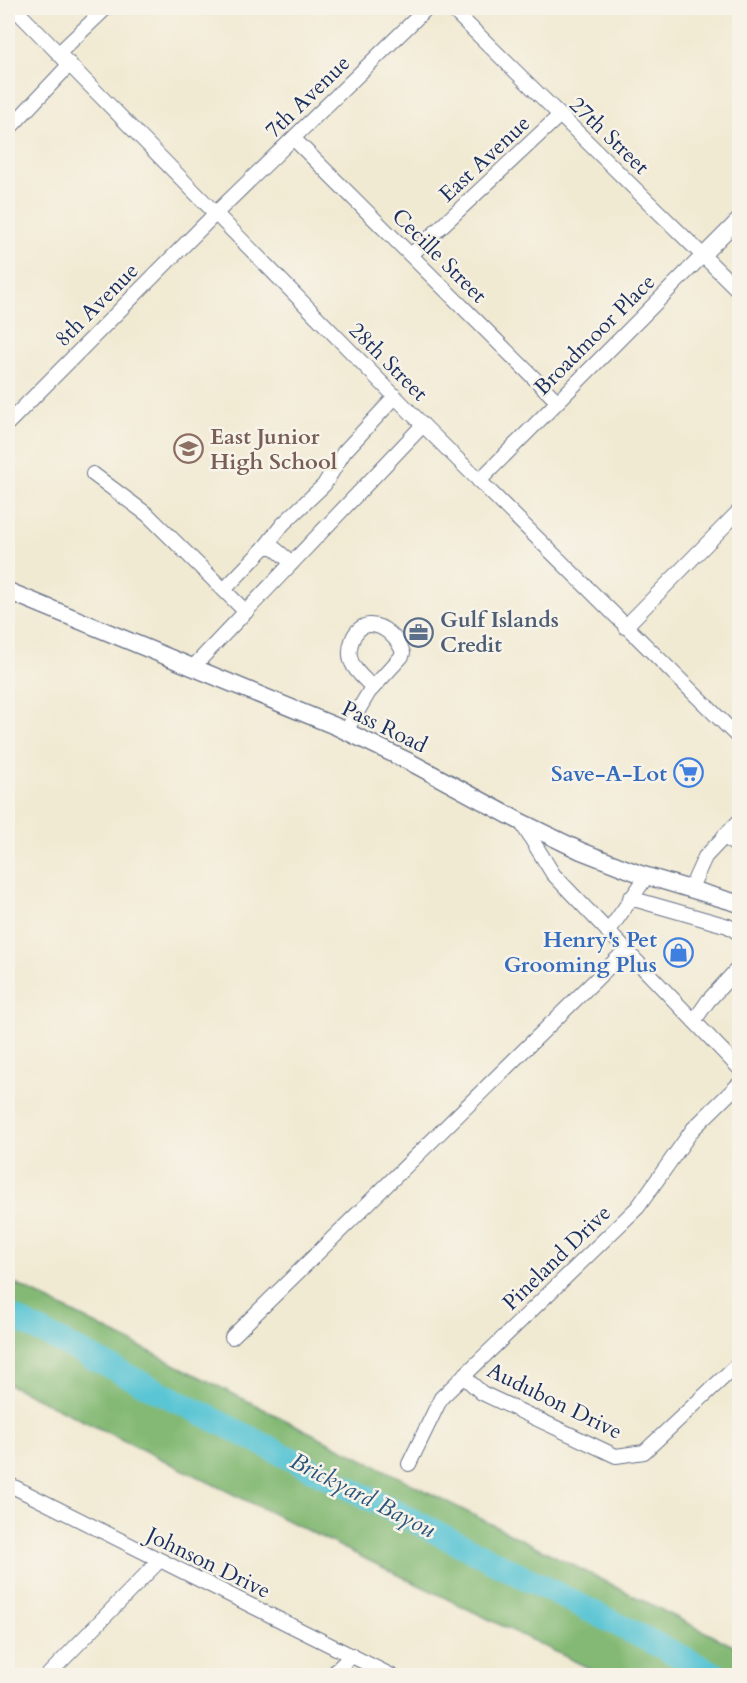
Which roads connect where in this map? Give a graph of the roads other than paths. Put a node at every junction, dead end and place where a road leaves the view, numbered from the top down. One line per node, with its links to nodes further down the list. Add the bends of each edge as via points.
1 (14, 8): 5 (street, 28th Street)
2 (106, 8): 5 (street)
3 (427, 8): 9 (street, 7th Avenue)
4 (451, 8): 7 (street, 27th Street)
5 (59, 53): 6 (street, 28th Street)
6 (70, 64): 8 (street); 10 (street, 28th Street)
7 (559, 116): 12 (street, East Avenue); 13 (street, 27th Street)
8 (8, 130)
9 (294, 139): 10 (street, 7th Avenue); 12 (street, Cecille Street)
10 (215, 214): 15 (street, 28th Street); 17 (street, 8th Avenue)
11 (740, 218): 13 (street, Broadmoor Place)
12 (411, 255): 16 (street, Cecille Street)
13 (703, 255): 14 (street, 27th Street); 16 (street, Broadmoor Place)
14 (740, 292)
15 (395, 398): 18 (street, 28th Street); 22 (street, via 344,452 324,485)
16 (557, 401): 20 (street, Broadmoor Place)
17 (8, 423)
18 (423, 425): 20 (street, 28th Street); 23 (street)
19 (93, 474): 24 (street, via 148,515)
20 (479, 481): 27 (street, 28th Street)
21 (740, 510): 27 (street)
22 (265, 547): 23 (street, via 273,547); 24 (street)
23 (291, 563): 26 (street)
24 (224, 590): 26 (street)
25 (8, 591): 28 (main road, Pass Road)
26 (246, 612): 28 (street)
27 (625, 627): 31 (street, 28th Street)
28 (194, 666): 30 (main road, Pass Road)
29 (373, 688): 29 (street, via 403,653 395,638 369,624 356,634 349,656); 30 (street)
30 (346, 731): 33 (main road, Pass Road)
31 (740, 739)
32 (740, 820): 34 (street)
33 (521, 822): 36 (main road, Pass Road); 42 (street, via 553,874)
34 (724, 836): 35 (street); 37 (street, via 705,857)
35 (740, 849)
36 (646, 876): 37 (main road, Pass Road); 39 (street)
37 (690, 890): 38 (main road, Pass Road)
38 (709, 896): 40 (main road, Pass Road); 41 (street)
39 (630, 898): 41 (street); 42 (street)
40 (740, 904)
41 (703, 918): 43 (street)
42 (608, 932): 44 (street)
43 (740, 934)
44 (626, 950): 46 (street); 49 (street)
45 (740, 966): 46 (street)
46 (693, 1021): 47 (street)
47 (740, 1069)
48 (740, 1083): 51 (street, Pineland Drive, via 693,1129 638,1207)
49 (232, 1337)
50 (740, 1362): 51 (street, Audubon Drive, via 644,1452 616,1456 482,1393)
51 (463, 1376): 52 (street, Pineland Drive, via 441,1398)
52 (409, 1464)
53 (8, 1484): 54 (street, Johnson Drive)
54 (159, 1561): 55 (street, Johnson Drive); 56 (street)
55 (352, 1655): 57 (street); 58 (street, Johnson Drive)
56 (47, 1676)
57 (332, 1676)
58 (392, 1676)

